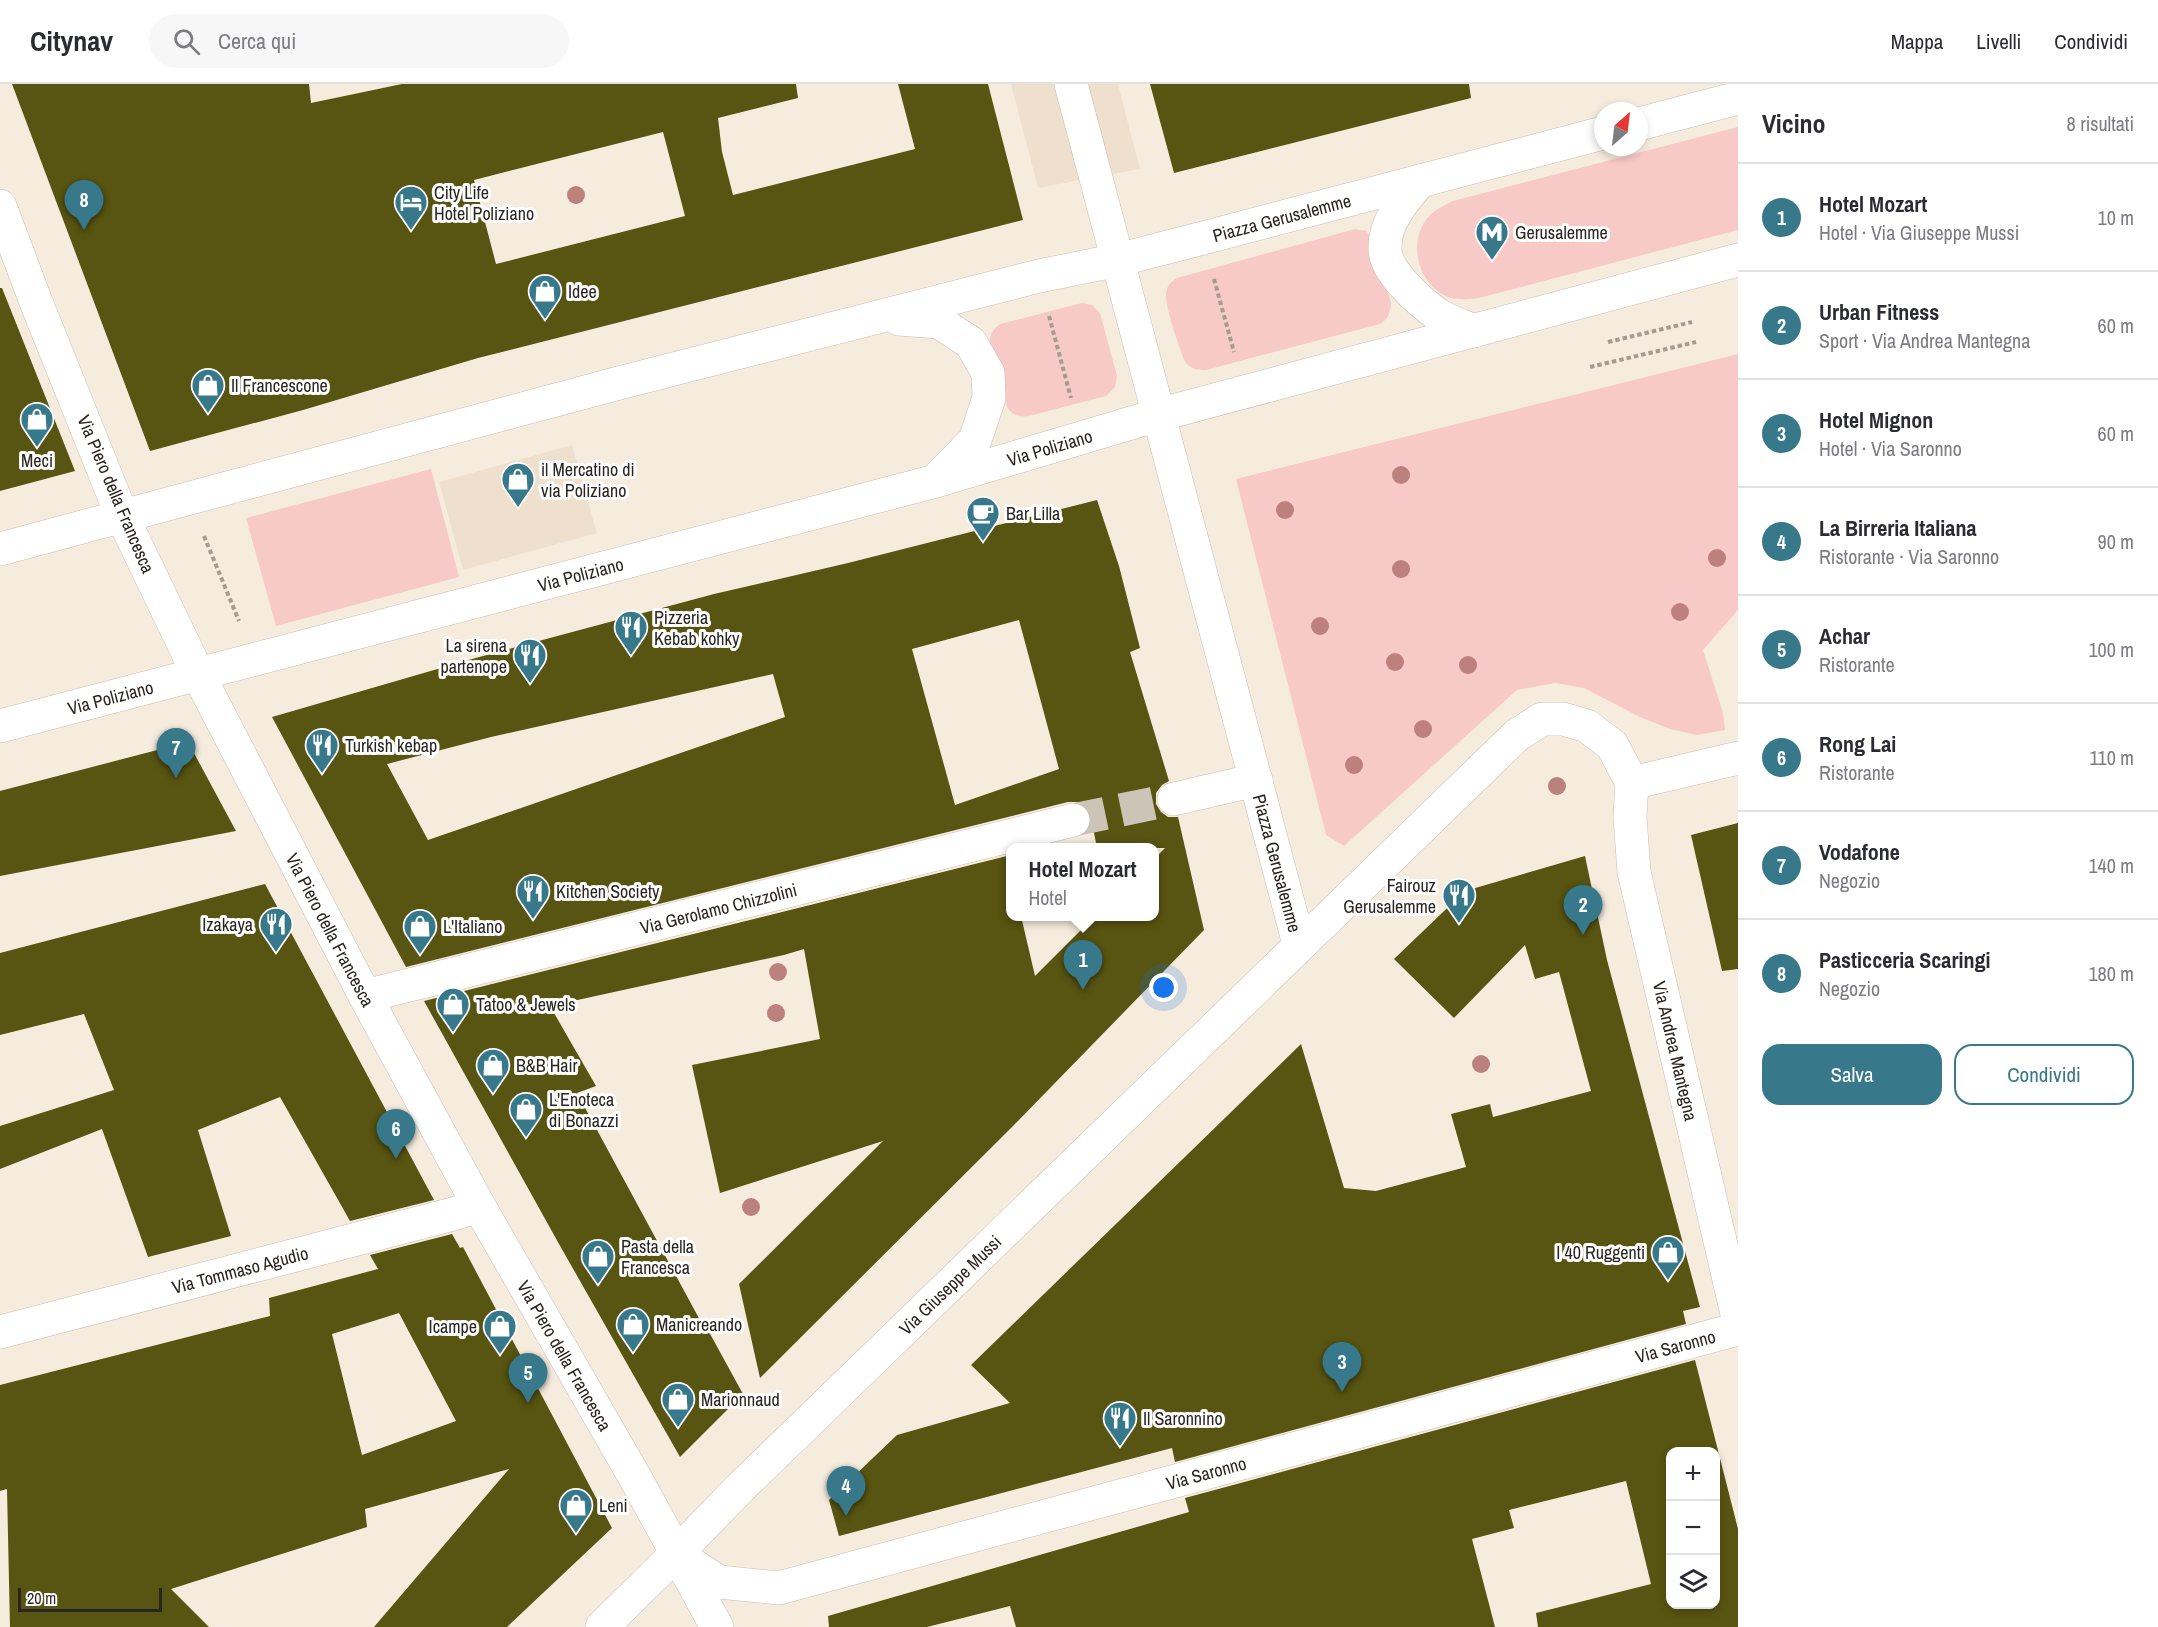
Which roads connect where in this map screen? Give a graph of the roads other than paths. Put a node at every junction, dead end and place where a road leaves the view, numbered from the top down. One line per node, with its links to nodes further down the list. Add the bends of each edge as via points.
1 (1071, 84): 7 (street)
2 (1738, 98): 3 (street)
3 (1648, 122)
4 (1594, 135): 5 (street, Piazza Gerusalemme)
5 (1420, 181): 7 (street, Piazza Gerusalemme); 10 (street, via 1398,207 1384,251 1393,271 1419,300 1442,317)
6 (0, 206): 13 (street, Via Piero della Francesca)
7 (1118, 260): 9 (street); 11 (street, Piazza Gerusalemme)
8 (1738, 260): 10 (street)
9 (880, 317): 12 (street, via 939,322 971,343 988,373 989,398 975,440); 13 (street)
10 (1474, 331): 11 (street)
11 (1158, 415): 12 (street, Via Poliziano); 18 (street, Piazza Gerusalemme)
12 (936, 481): 15 (street, Via Poliziano)
13 (122, 516): 14 (street); 15 (street, Via Piero della Francesca)
14 (0, 549)
15 (198, 674): 16 (street, Via Poliziano); 23 (street, Via Piero della Francesca)
16 (0, 726)
17 (1738, 758): 19 (street)
18 (1256, 780): 20 (street); 22 (street, Piazza Gerusalemme)
19 (1632, 783): 22 (street, Piazza Gerusalemme, via 1612,745 1587,726 1563,718 1542,719 1517,735); 25 (street, Via Andrea Mantegna, via 1634,872)
20 (1174, 800)
21 (1073, 820): 23 (street, Via Gerolamo Chizzolini)
22 (1299, 944): 28 (street, Via Giuseppe Mussi, via 748,1479)
23 (365, 996): 24 (street, Via Piero della Francesca)
24 (479, 1206): 27 (street, Via Tommaso Agudio); 28 (street, Via Piero della Francesca)
25 (1738, 1318)
26 (1738, 1329): 28 (street, Via Saronno, via 779,1588 719,1582)
27 (0, 1332)
28 (676, 1554): 29 (street, Via Giuseppe Mussi); 30 (street, Via Piero della Francesca)
29 (602, 1627)
30 (717, 1627)

